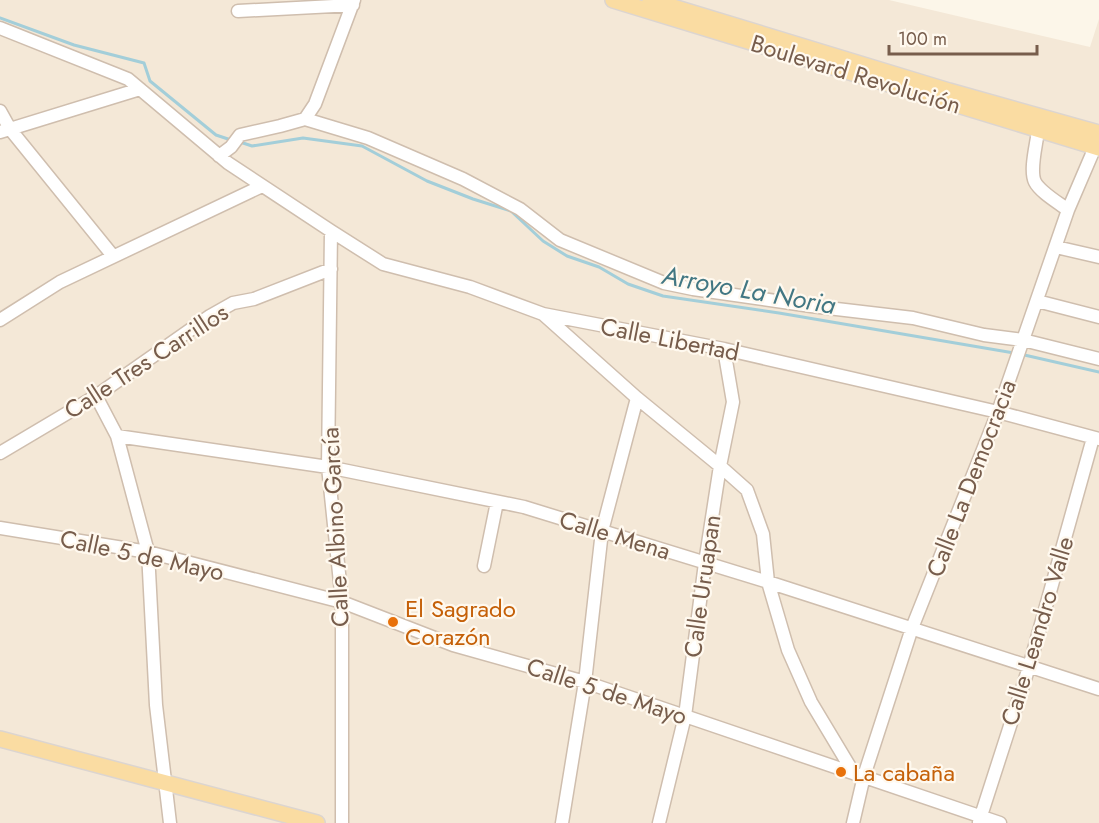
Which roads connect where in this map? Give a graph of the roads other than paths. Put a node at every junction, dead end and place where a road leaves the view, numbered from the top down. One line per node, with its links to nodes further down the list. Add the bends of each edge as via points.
1 (613, 0): 6 (main road, Boulevard Revolución)
2 (650, 0): 6 (main road, Boulevard Revolución)
3 (354, 2): 4 (street); 9 (street, via 315,104)
4 (238, 11)
5 (0, 28): 7 (street, Calle Libertad, via 128,79)
6 (857, 69): 11 (main road, Boulevard Revolución); 12 (main road, Boulevard Revolución, via 949,91)
7 (140, 89): 10 (street); 13 (street, Calle Libertad)
8 (0, 111): 10 (street)
9 (305, 119): 13 (street, via 240,135); 25 (street, via 368,138 463,179 520,209 560,240 664,283 913,318)
10 (5, 130): 18 (street)
11 (1038, 130): 12 (main road, Boulevard Revolución); 15 (street, via 1035,182)
12 (1098, 141): 15 (street, Calle La Democracia)
13 (219, 156): 14 (street, Calle Libertad)
14 (262, 186): 16 (street, Calle Libertad); 18 (street)
15 (1068, 210): 17 (street, Calle La Democracia)
16 (331, 231): 20 (street, Calle Albino García); 22 (street, Calle Libertad, via 383,264 470,287)
17 (1056, 247): 19 (street); 21 (street, Calle La Democracia)
18 (113, 256): 24 (street, via 60,282)
19 (1099, 256)
20 (330, 269): 28 (street, Calle Tres Carrillos, via 254,299 233,303); 35 (street, Calle Albino García)
21 (1036, 301): 23 (street); 25 (street, Calle La Democracia)
22 (543, 314): 26 (street, Calle Libertad); 29 (street)
23 (1099, 317)
24 (0, 320)
25 (1021, 344): 27 (street); 30 (street, Calle La Democracia)
26 (724, 349): 30 (street, Calle Libertad); 34 (street, Calle Uruapan, via 733,402)
27 (1099, 359)
28 (96, 396): 31 (street); 33 (street, Calle Tres Carrillos)
29 (637, 398): 34 (street); 38 (street)
30 (998, 412): 32 (street, Calle Libertad); 44 (street, Calle La Democracia)
31 (117, 436): 35 (street, Calle Mena); 39 (street)
32 (1096, 439): 45 (street, Calle Leandro Valle)
33 (0, 453)
34 (720, 466): 40 (street, Calle Uruapan); 42 (street, via 747,490 763,534)
35 (328, 467): 36 (street, Calle Mena); 43 (street, Calle Albino García)
36 (497, 502): 38 (street, Calle Mena); 41 (street)
37 (0, 528): 39 (street, Calle 5 de Mayo)
38 (602, 531): 40 (street, Calle Mena); 46 (street)
39 (148, 552): 43 (street, Calle 5 de Mayo); 51 (street, via 156,705)
40 (705, 563): 42 (street, Calle Mena); 48 (street, Calle Uruapan)
41 (484, 566)
42 (768, 582): 44 (street, Calle Mena); 50 (street, via 788,650 811,702)
43 (342, 602): 46 (street, Calle 5 de Mayo, via 453,645); 56 (street, Calle Albino García)
44 (912, 628): 45 (street, Calle Mena); 50 (street, Calle La Democracia)
45 (1029, 667): 47 (street, Calle Mena); 53 (street, Calle Leandro Valle)
46 (585, 682): 48 (street, Calle 5 de Mayo); 57 (street)
47 (1099, 689)
48 (685, 716): 50 (street, Calle 5 de Mayo); 58 (street, Calle Uruapan)
49 (0, 739): 51 (main road)
50 (858, 774): 52 (street, Calle La Democracia); 53 (street, Calle 5 de Mayo)
51 (166, 783): 54 (street); 55 (main road)
52 (856, 810): 59 (street, Calle La Democracia); 60 (street)
53 (979, 820): 61 (street, Calle 5 de Mayo)
54 (170, 823)
55 (317, 823)
56 (342, 823)
57 (562, 823)
58 (660, 823)
59 (853, 823)
60 (860, 823)
61 (1000, 823)

